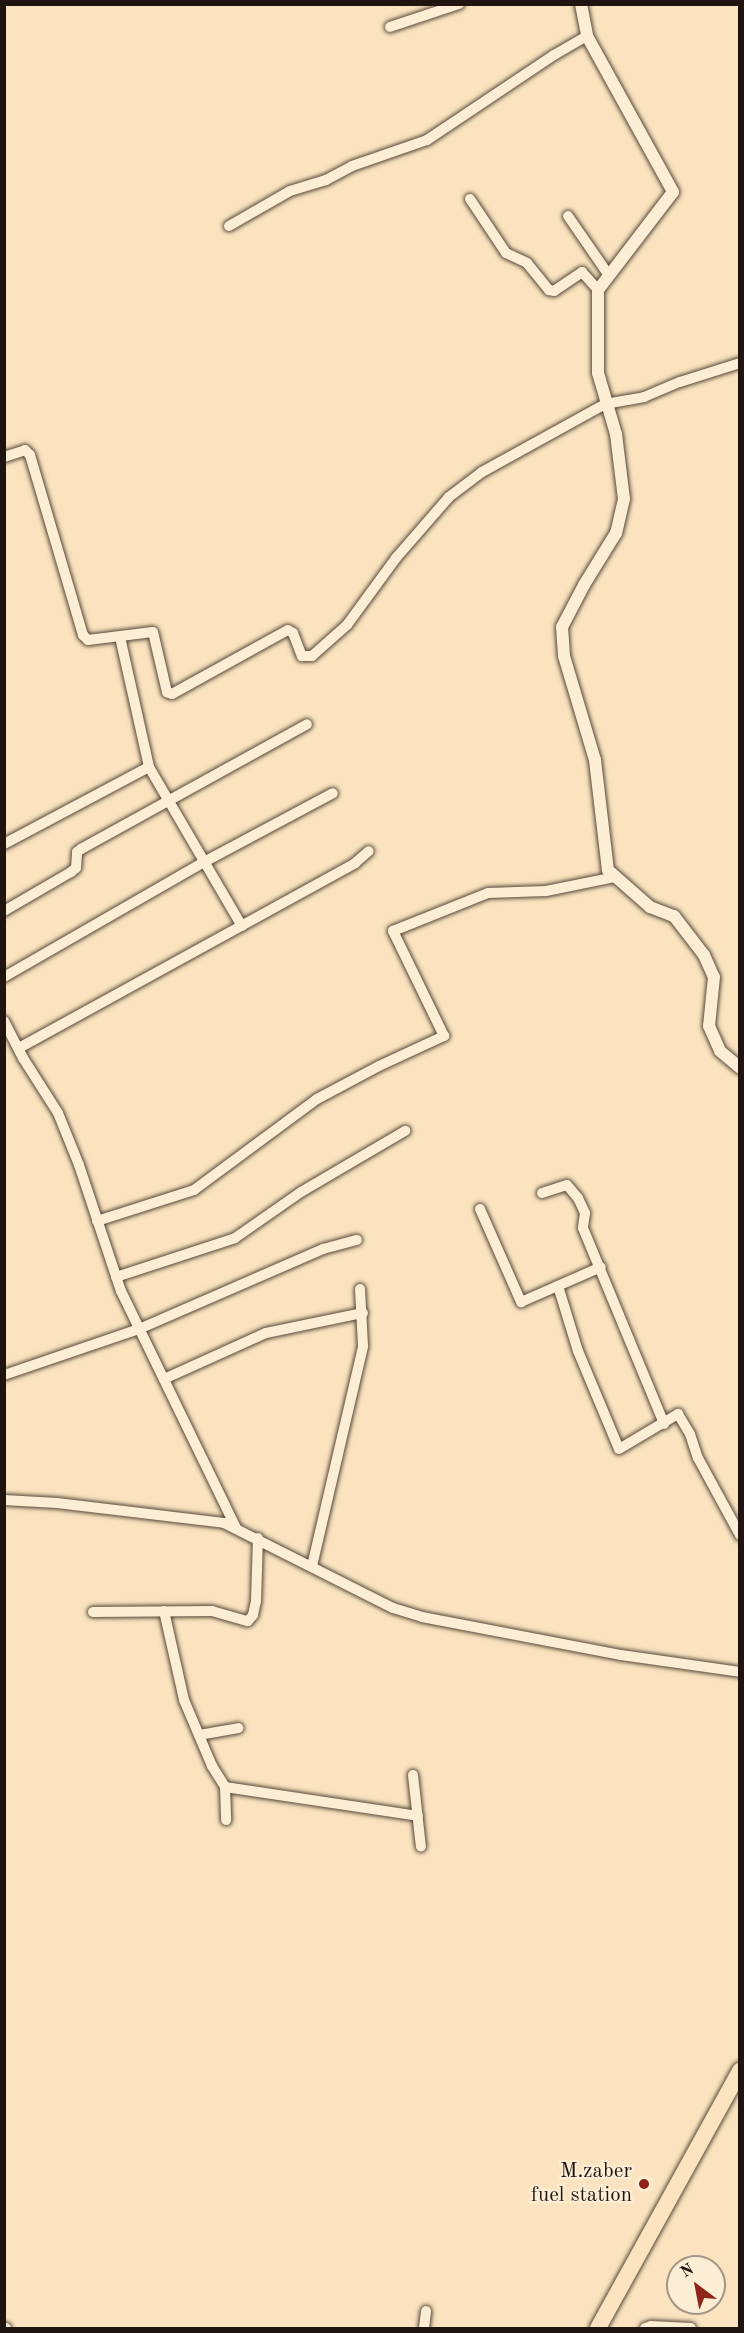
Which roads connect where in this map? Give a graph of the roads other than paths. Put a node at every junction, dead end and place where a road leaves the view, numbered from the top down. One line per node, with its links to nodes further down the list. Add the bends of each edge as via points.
1 (459, 4): 3 (street)
2 (581, 4): 4 (street)
3 (390, 27)
4 (587, 36): 7 (street, via 427,140 290,191); 8 (street, via 673,192)
5 (470, 199): 9 (street, via 506,253 527,263 549,290 554,291 582,272)
6 (568, 216): 8 (street)
7 (229, 226)
8 (608, 274): 9 (street)
9 (598, 290): 11 (street, via 598,373)
10 (740, 363): 11 (street, via 644,397)
11 (605, 404): 13 (street, via 482,472 449,498 396,558 347,625 312,656 302,656 288,630 172,694 167,692 153,632); 21 (street, via 621,460 624,499 616,533 562,627 564,656 595,760 608,870)
12 (4, 458): 13 (street, via 25,450 30,455 83,635 88,640)
13 (120, 637): 15 (street)
14 (307, 724): 17 (street)
15 (149, 767): 17 (street); 18 (street)
16 (333, 793): 20 (street)
17 (169, 800): 20 (street); 22 (street, via 81,849 77,852 76,868)
18 (4, 844)
19 (369, 851): 23 (street)
20 (204, 862): 23 (street); 24 (street)
21 (615, 877): 27 (street, via 650,907 674,916 704,956 714,977 709,1026 720,1051); 31 (street, via 546,891 488,892 393,932 444,1036 317,1099 194,1190)
22 (4, 911)
23 (242, 926): 26 (street)
24 (4, 977)
25 (4, 1021): 26 (street)
26 (19, 1048): 31 (street, via 58,1113)
27 (740, 1068)
28 (405, 1131): 34 (street, via 301,1192 235,1238)
29 (542, 1192): 33 (street, via 567,1185 578,1198 585,1213 583,1228)
30 (480, 1209): 35 (street, via 521,1302)
31 (97, 1221): 34 (street)
32 (357, 1240): 38 (street, via 323,1249)
33 (601, 1267): 35 (street); 41 (street)
34 (116, 1277): 38 (street)
35 (558, 1286): 41 (street, via 578,1351 619,1449)
36 (360, 1289): 37 (street)
37 (363, 1313): 40 (street, via 266,1334); 46 (street, via 363,1346)
38 (139, 1329): 39 (street); 40 (street)
39 (4, 1375)
40 (164, 1379): 43 (street)
41 (664, 1424): 44 (street, via 678,1414)
42 (4, 1500): 43 (street, via 200,1520)
43 (236, 1528): 45 (street)
44 (740, 1535)
45 (258, 1538): 46 (street); 47 (street, via 256,1601 251,1619 212,1611)
46 (312, 1566): 49 (street, via 393,1608 422,1617 621,1655)
47 (164, 1611): 48 (street); 51 (street, via 180,1685)
48 (93, 1612)
49 (740, 1672)
50 (238, 1728): 51 (street)
51 (199, 1735): 53 (street)
52 (413, 1775): 54 (street)
53 (225, 1787): 54 (street); 55 (street)
54 (418, 1816): 56 (street)
55 (226, 1820)
56 (421, 1847)
57 (740, 2071): 60 (main road)
58 (426, 2311): 59 (street)
59 (424, 2328)
60 (598, 2328)
61 (645, 2328): 62 (street)
62 (691, 2328)

